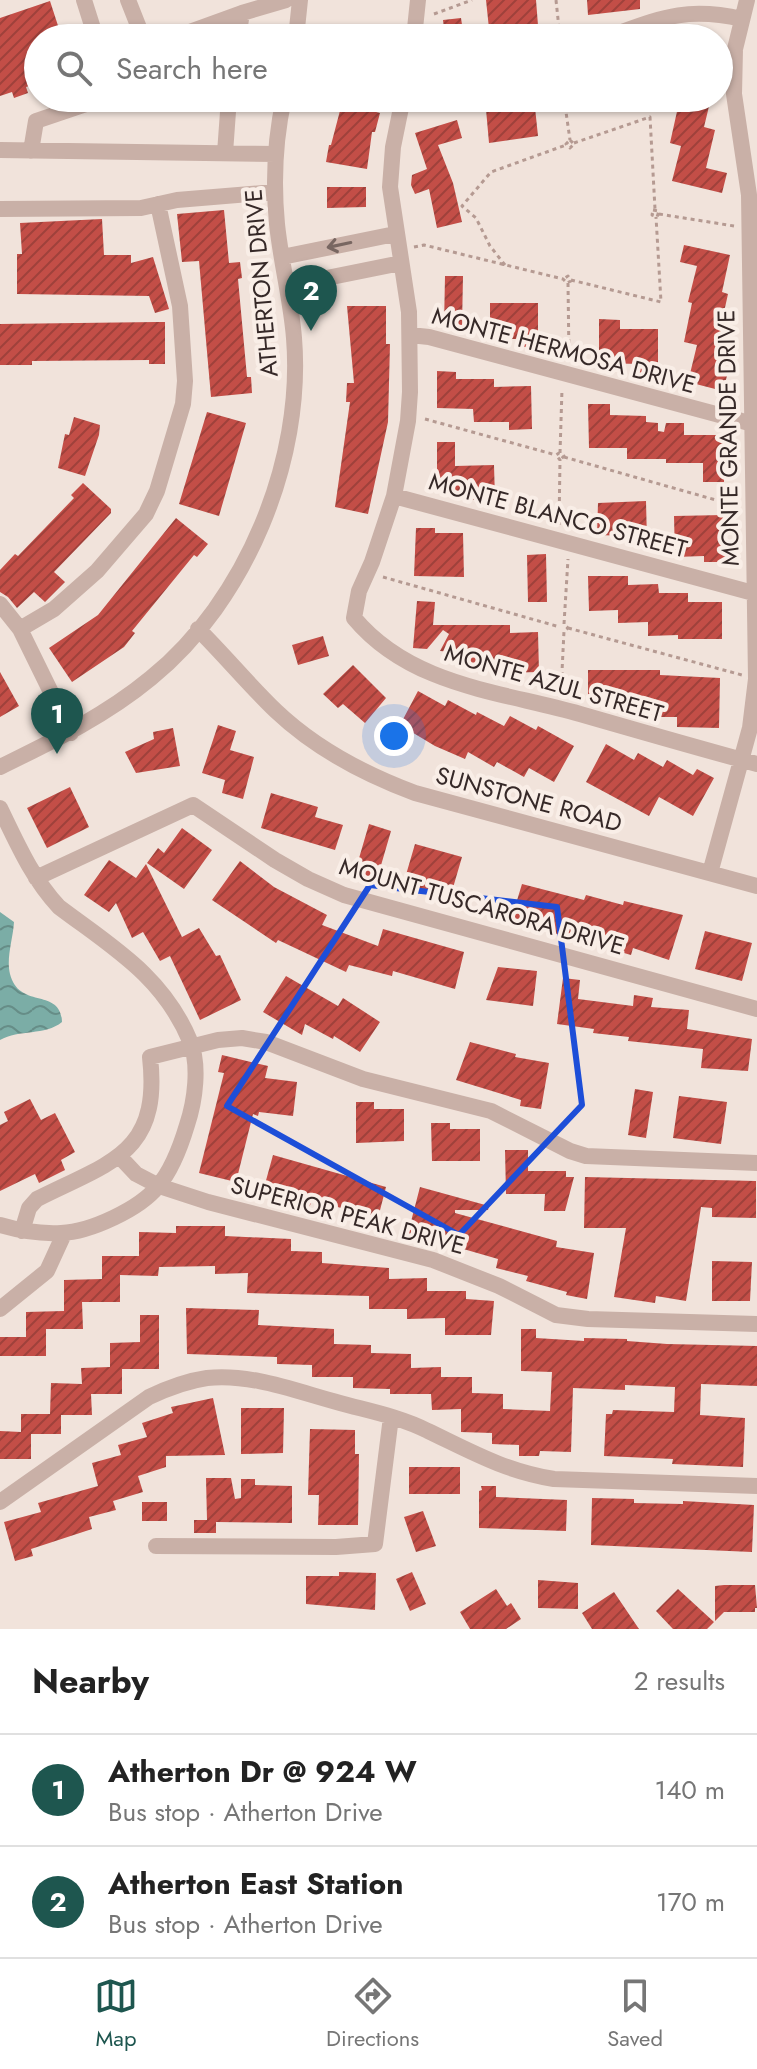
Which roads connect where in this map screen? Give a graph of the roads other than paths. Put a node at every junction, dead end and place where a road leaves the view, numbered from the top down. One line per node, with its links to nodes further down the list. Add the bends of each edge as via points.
1 (84, 0): 9 (street)
2 (128, 0): 10 (street)
3 (286, 0): 7 (street)
4 (300, 0): 13 (street)
5 (418, 0): 14 (street)
6 (747, 0): 8 (street, MONTE GRANDE DRIVE)
7 (242, 13): 11 (street); 12 (street)
8 (742, 19): 15 (street, via 688,12); 32 (street, MONTE GRANDE DRIVE, via 734,94 749,195)
9 (92, 24)
10 (137, 24)
11 (212, 24)
12 (240, 24)
13 (297, 24)
14 (416, 24)
15 (645, 24)
16 (63, 112): 21 (street, via 36,121)
17 (228, 112): 22 (street)
18 (282, 112): 23 (street, ATHERTON DRIVE)
19 (400, 112): 27 (street, via 390,187)
20 (0, 150): 21 (street)
21 (31, 151): 22 (street)
22 (225, 153): 23 (street)
23 (276, 154): 24 (street, ATHERTON DRIVE)
24 (275, 192): 25 (street); 28 (street, ATHERTON DRIVE)
25 (158, 204): 26 (street); 36 (street, via 180,306 185,381 157,491 146,514 97,571 54,609)
26 (0, 209)
27 (395, 234): 28 (street, one-way to 28); 29 (street)
28 (282, 257): 30 (street, ATHERTON DRIVE)
29 (401, 263): 30 (street); 31 (street)
30 (287, 286): 37 (street, ATHERTON DRIVE, via 295,367 278,480 246,559)
31 (410, 335): 32 (street, MONTE HERMOSA DRIVE); 33 (street, via 408,414)
32 (753, 424): 34 (street, MONTE GRANDE DRIVE)
33 (394, 496): 34 (street, MONTE BLANCO STREET); 40 (street, MONTE AZUL STREET, via 354,618 388,651 450,682)
34 (756, 593): 38 (street, MONTE GRANDE DRIVE)
35 (0, 604): 36 (street)
36 (20, 629): 39 (street)
37 (198, 629): 39 (street, ATHERTON DRIVE, via 153,676); 43 (street, SUNSTONE ROAD, via 284,718 359,770 415,793)
38 (756, 679): 40 (street, MONTE GRANDE DRIVE)
39 (71, 733): 41 (street, ATHERTON DRIVE)
40 (749, 762): 43 (street, MONTE GRANDE DRIVE)
41 (0, 767)
42 (0, 808): 44 (street)
43 (710, 873): 45 (street, SUNSTONE ROAD)
44 (36, 878): 46 (street, MOUNT TUSCARORA DRIVE, via 193,805 275,860 344,895); 47 (street, via 59,907 154,982)
45 (757, 886)
46 (757, 1009)
47 (192, 1045): 48 (street, via 150,1057 152,1087 144,1125); 49 (street, via 242,1038 266,1042 363,1079 491,1111 586,1156); 50 (street, via 191,1115)
48 (120, 1157): 50 (street, SUPERIOR PEAK DRIVE, via 136,1174); 52 (street, via 37,1199)
49 (757, 1163)
50 (159, 1186): 53 (street, via 115,1217); 55 (street, SUPERIOR PEAK DRIVE, via 433,1260 556,1315)
51 (0, 1225): 52 (street)
52 (22, 1231): 53 (street)
53 (64, 1234): 54 (street, via 47,1271)
54 (0, 1309)
55 (757, 1324)
56 (391, 1417): 57 (street, via 527,1474); 58 (street, via 239,1378 189,1382 128,1409); 59 (street, via 375,1544)
57 (757, 1486)
58 (0, 1502)
59 (156, 1546)

